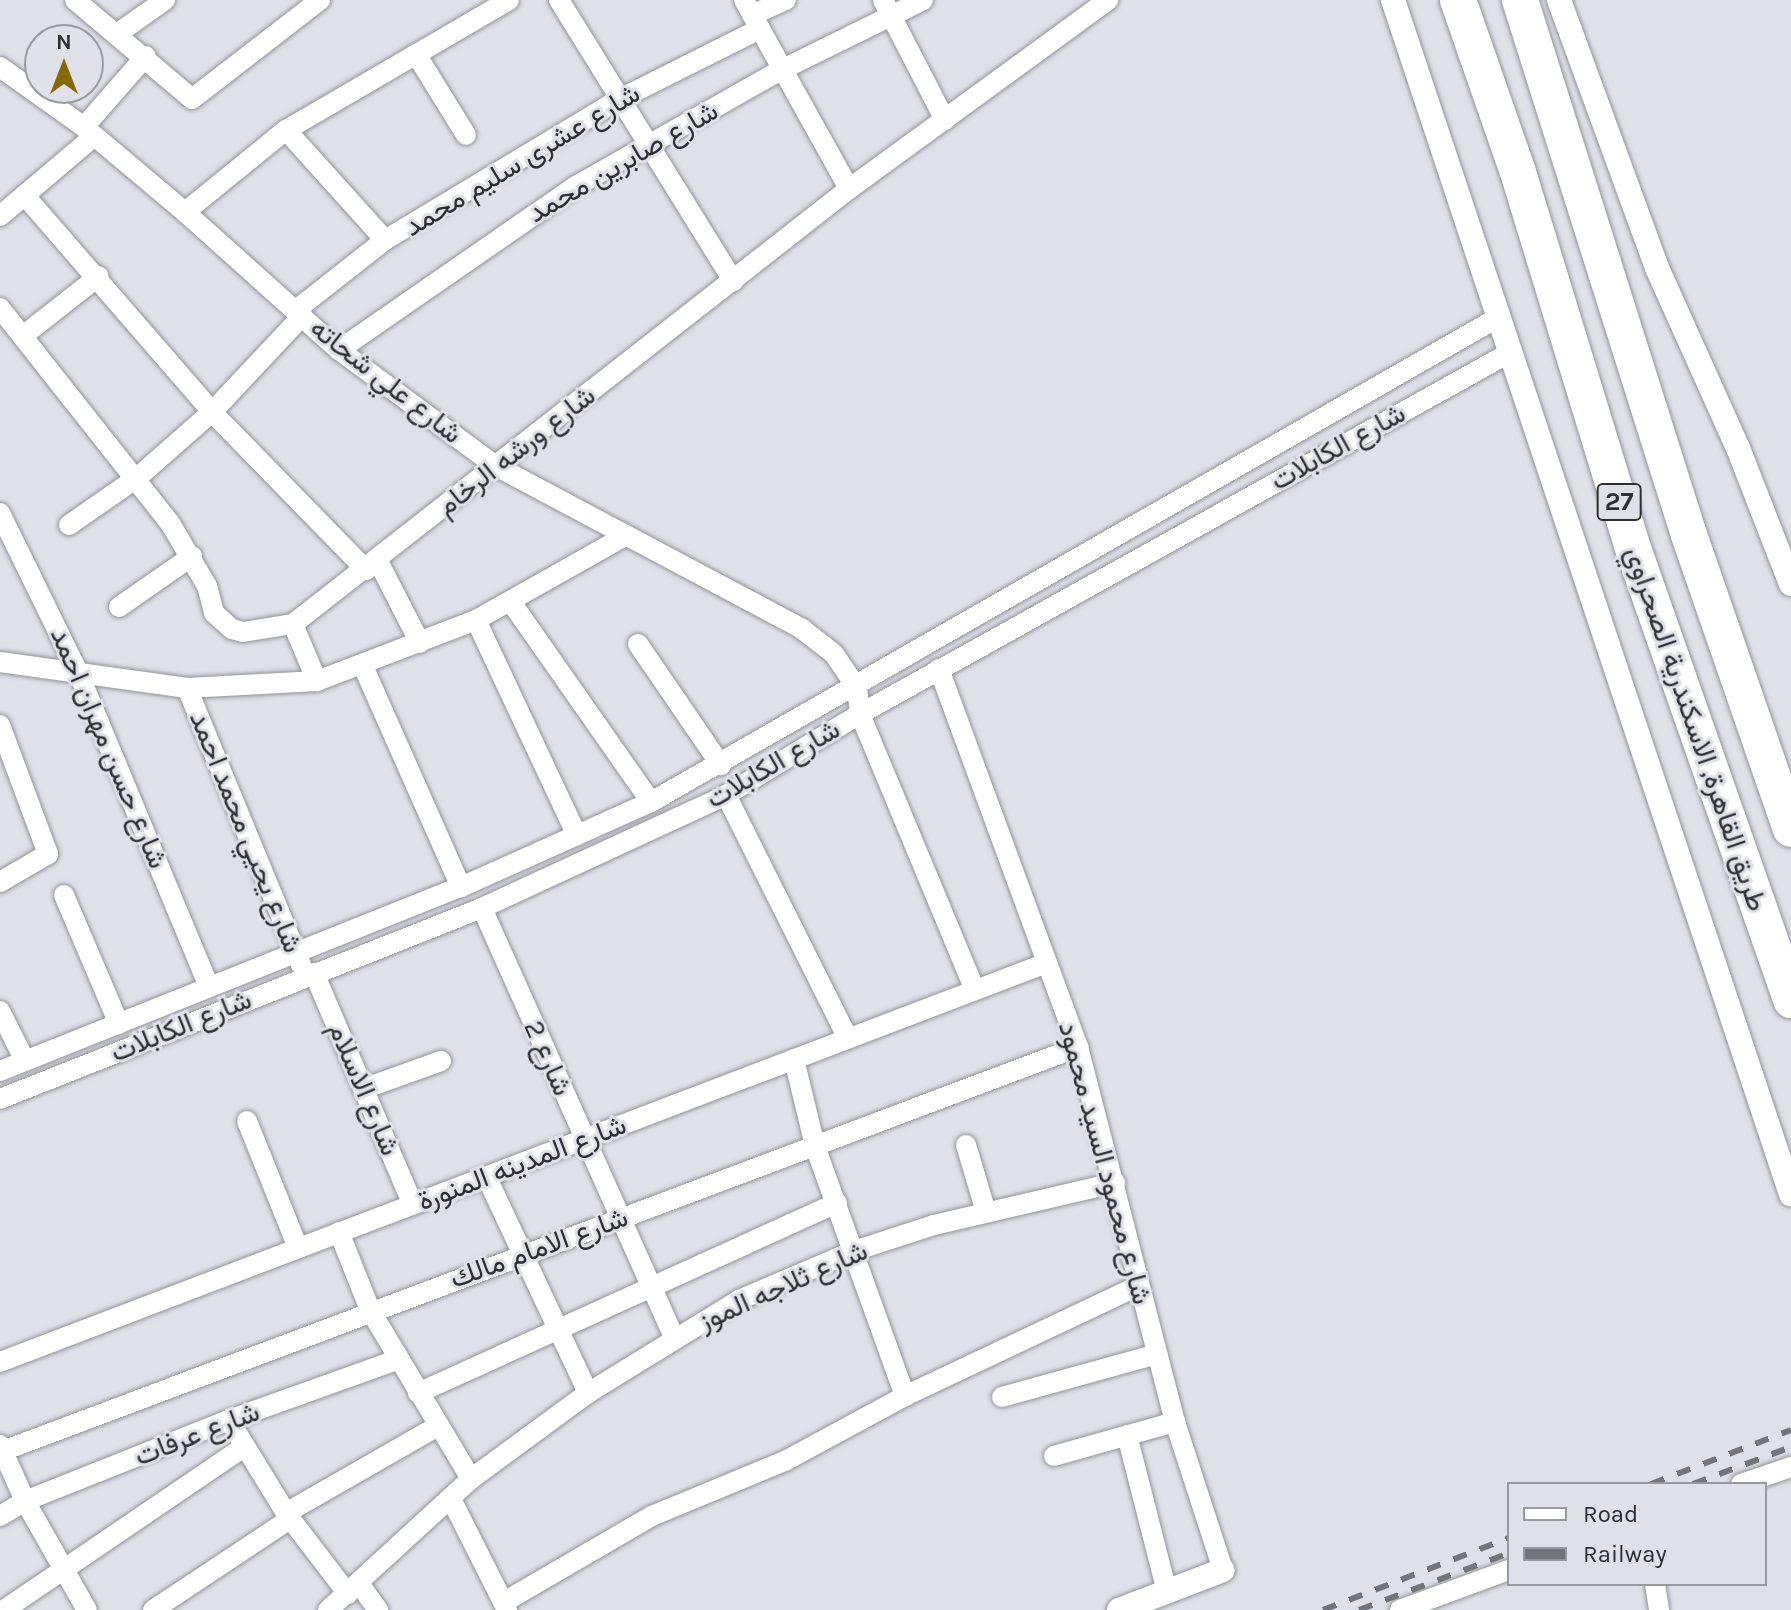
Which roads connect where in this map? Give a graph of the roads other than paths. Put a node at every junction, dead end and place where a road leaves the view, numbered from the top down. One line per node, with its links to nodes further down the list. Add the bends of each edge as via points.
1 (75, 0): 15 (street)
2 (165, 0): 15 (street)
3 (320, 0): 17 (street, via 192,99)
4 (509, 0): 16 (street)
5 (559, 0): 20 (street)
6 (786, 0): 14 (street, شارع عشرى سليم محمد)
7 (923, 0): 13 (street, شارع صابرين محمد)
8 (1108, 0): 21 (street, شارع ورشه الرخام)
9 (1393, 0): 35 (street, via 1430,100)
10 (1458, 0): 79 (highway, طريق القاهرة, الاسكندرية الصحراوي / 27, via 1517,169 1634,551)
11 (1520, 0): 68 (highway, طريق القاهرة, الاسكندرية الصحراوي / 27, via 1689,535)
12 (1559, 0): 49 (street, via 1662,279 1738,448)
13 (887, 7): 19 (street, شارع صابرين محمد); 21 (street)
14 (752, 15): 19 (street); 20 (street, شارع عشرى سليم محمد)
15 (117, 34): 17 (street)
16 (416, 54): 22 (street); 24 (street)
17 (146, 56): 23 (street)
18 (0, 67): 23 (street, شارع علي شحاته)
19 (783, 69): 25 (street, شارع صابرين محمد); 26 (street)
20 (618, 100): 25 (street); 30 (street, شارع عشرى سليم محمد)
21 (945, 120): 26 (street, شارع ورشه الرخام)
22 (286, 130): 28 (street); 30 (street)
23 (89, 132): 27 (street); 28 (street, شارع علي شحاته)
24 (466, 135)
25 (646, 147): 32 (street); 37 (street, شارع صابرين محمد, via 512,227)
26 (849, 189): 32 (street, شارع ورشه الرخام)
27 (26, 197): 29 (street); 31 (street)
28 (185, 212): 34 (street, شارع علي شحاته)
29 (0, 216)
30 (385, 240): 34 (street, شارع عشرى سليم محمد)
31 (99, 276): 36 (street); 39 (street)
32 (733, 281): 42 (street, شارع ورشه الرخام)
33 (0, 308): 36 (street)
34 (299, 313): 37 (street, شارع علي شحاته); 39 (street, شارع عشرى سليم محمد)
35 (1497, 318): 38 (street); 40 (street, شارع الكابلات)
36 (14, 333): 43 (street)
37 (339, 350): 42 (street, شارع علي شحاته)
38 (1509, 353): 41 (street, شارع الكابلات); 96 (street)
39 (212, 412): 43 (street, شارع عشرى سليم محمد); 48 (street)
40 (1325, 418): 41 (street); 62 (street, شارع الكابلات)
41 (1340, 446): 58 (street, شارع الكابلات)
42 (496, 466): 46 (street, شارع علي شحاته); 48 (street, شارع ورشه الرخام)
43 (138, 477): 45 (street, شارع عشرى سليم محمد); 47 (street)
44 (0, 513): 59 (street, شارع حسن مهران احمد)
45 (69, 525)
46 (625, 536): 50 (street); 62 (street, شارع علي شحاته, via 810,634 834,654)
47 (192, 556): 51 (street); 53 (street, via 214,613 232,629)
48 (372, 566): 53 (street, شارع ورشه الرخام); 54 (street)
49 (1791, 584)
50 (511, 602): 52 (street); 67 (street)
51 (119, 607)
52 (476, 620): 54 (street); 69 (street)
53 (293, 624): 60 (street)
54 (420, 643): 57 (street)
55 (638, 644): 65 (street)
56 (0, 662): 59 (street)
57 (363, 666): 60 (street); 71 (street)
58 (939, 669): 63 (street, شارع الكابلات); 75 (street, شارع محمود السيد محمود)
59 (78, 672): 61 (street); 77 (street, شارع حسن مهران احمد)
60 (317, 681): 61 (street)
61 (187, 688): 74 (street, شارع يحيي محمد احمد)
62 (857, 688): 63 (street, شارع علي شحاته); 65 (street, شارع الكابلات)
63 (860, 714): 66 (street, شارع الكابلات); 78 (street, شارع علي شحاته)
64 (0, 725): 70 (street, via 48,854)
65 (721, 765): 67 (street, شارع الكابلات)
66 (726, 795): 73 (street, شارع الكابلات); 82 (street)
67 (651, 802): 69 (street, شارع الكابلات)
68 (1791, 829)
69 (577, 836): 71 (street, شارع الكابلات)
70 (0, 882)
71 (461, 887): 74 (street, شارع الكابلات)
72 (64, 895): 81 (street)
73 (482, 908): 76 (street, شارع الكابلات); 91 (street, شارع 2)
74 (297, 953): 76 (street, شارع يحيي محمد احمد); 77 (street, شارع الكابلات)
75 (1044, 964): 78 (street, شارع المدينه المنورة); 83 (street, شارع محمود السيد محمود)
76 (310, 974): 88 (street, شارع الاسلام); 89 (street, شارع الكابلات)
77 (209, 987): 81 (street, شارع الكابلات)
78 (975, 990): 82 (street, شارع المدينه المنورة)
79 (1791, 1000)
80 (0, 1011): 85 (street)
81 (119, 1024): 85 (street, شارع الكابلات)
82 (847, 1037): 84 (street, شارع المدينه المنورة)
83 (1078, 1047): 93 (street, شارع الامام مالك); 95 (street, شارع محمود السيد محمود)
84 (794, 1059): 91 (street, شارع المدينه المنورة); 93 (street)
85 (25, 1061): 87 (street, شارع الكابلات)
86 (441, 1061): 88 (street)
87 (0, 1071)
88 (363, 1089): 98 (street, شارع الاسلام)
89 (0, 1099)
90 (247, 1121): 102 (street)
91 (584, 1140): 94 (street, شارع المدينه المنورة); 100 (street, شارع 2)
92 (966, 1145): 99 (street)
93 (815, 1146): 97 (street); 100 (street, شارع الامام مالك)
94 (487, 1178): 98 (street, شارع المدينه المنورة); 104 (street)
95 (1115, 1183): 99 (street, شارع ثلاجه الموز); 105 (street, شارع محمود السيد محمود)
96 (1791, 1194)
97 (837, 1203): 103 (street); 106 (street)
98 (413, 1205): 101 (street, شارع المدينه المنورة)
99 (986, 1212): 103 (street, شارع ثلاجه الموز)
100 (620, 1218): 104 (street, شارع الامام مالك); 106 (street, شارع 2)
101 (339, 1232): 102 (street, شارع المدينه المنورة); 107 (street)
102 (298, 1248): 112 (street, شارع المدينه المنورة)
103 (854, 1251): 109 (street, شارع ثلاجه الموز, via 739,1300); 115 (street)
104 (519, 1256): 107 (street, شارع الامام مالك); 108 (street)
105 (1138, 1286): 110 (street, شارع محمود السيد محمود); 115 (street)
106 (651, 1287): 108 (street); 109 (street, شارع 2)
107 (370, 1310): 111 (street); 122 (street, شارع الامام مالك)
108 (555, 1332): 113 (street); 114 (street)
109 (674, 1338): 114 (street, شارع ثلاجه الموز)
110 (1157, 1354): 116 (street); 118 (street, شارع محمود السيد محمود)
111 (397, 1360): 113 (street); 117 (street, شارع عرفات)
112 (0, 1362)
113 (418, 1393): 119 (street)
114 (588, 1393): 125 (street, شارع ثلاجه الموز)
115 (905, 1396): 137 (street, via 785,1461 652,1516)
116 (1002, 1397)
117 (229, 1420): 121 (street); 128 (street, شارع عرفات)
118 (1175, 1422): 120 (street); 131 (street, شارع محمود السيد محمود)
119 (438, 1426): 125 (street); 130 (street)
120 (1127, 1435): 123 (street); 136 (street)
121 (244, 1447): 130 (street); 133 (street)
122 (1, 1449): 128 (street)
123 (1054, 1456)
124 (1791, 1467): 126 (street)
125 (471, 1479): 127 (street, شارع ثلاجه الموز)
126 (1747, 1482)
127 (451, 1499): 135 (street, شارع ثلاجه الموز); 137 (street)
128 (25, 1501): 129 (street, شارع عرفات); 133 (street)
129 (0, 1516)
130 (288, 1516): 135 (street); 140 (street)
131 (1223, 1570): 136 (street)
132 (1507, 1571): 144 (street)
133 (66, 1572): 138 (street); 139 (street)
134 (1655, 1586): 145 (street)
135 (354, 1590): 141 (street, شارع ثلاجه الموز); 142 (street)
136 (1167, 1592): 143 (street)
137 (505, 1606)
138 (4, 1610)
139 (87, 1610)
140 (153, 1610)
141 (328, 1610)
142 (378, 1610)
143 (1119, 1610)
144 (1400, 1610)
145 (1659, 1610)

